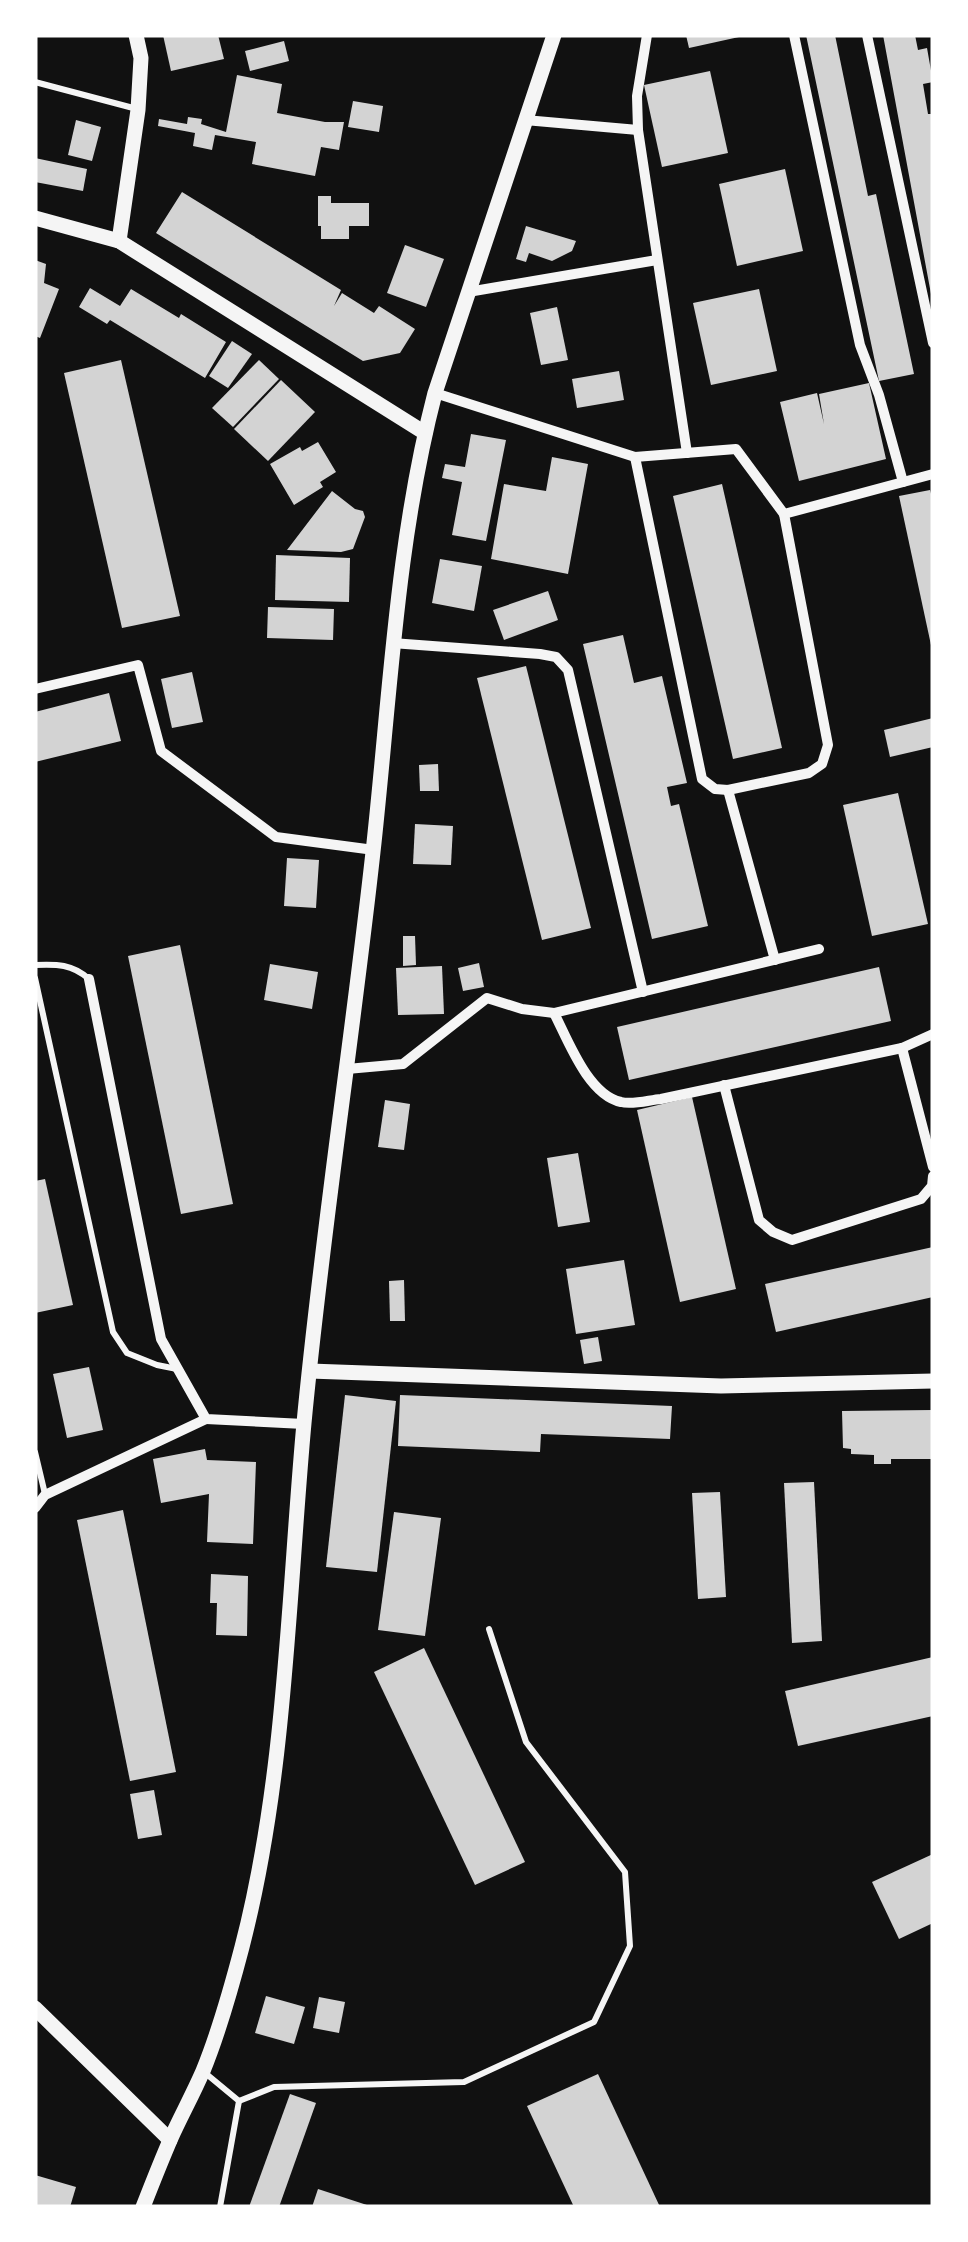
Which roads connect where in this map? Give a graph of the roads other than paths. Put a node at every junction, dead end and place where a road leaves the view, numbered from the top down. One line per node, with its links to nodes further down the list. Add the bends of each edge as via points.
1 (136, 35): 7 (street)
2 (554, 35): 8 (street)
3 (647, 35): 9 (street)
4 (794, 35): 20 (street, via 860,345)
5 (867, 35): 14 (street)
6 (35, 82): 7 (lane)
7 (138, 110): 11 (street)
8 (525, 120): 9 (street); 13 (street)
9 (638, 130): 12 (street)
10 (35, 218): 11 (street)
11 (119, 242): 16 (street)
12 (658, 260): 13 (street); 17 (street)
13 (468, 292): 15 (street)
14 (933, 342)
15 (435, 393): 16 (street); 18 (street)
16 (425, 433): 22 (street)
17 (687, 453): 18 (street); 21 (street, via 736,449)
18 (635, 457): 24 (street, via 702,779 715,790)
19 (933, 474): 20 (street)
20 (903, 482): 21 (street)
21 (784, 514): 24 (street, via 828,745 822,764 808,774)
22 (392, 644): 25 (street); 31 (street, via 540,654 556,657 568,670)
23 (35, 690): 25 (street, via 138,665 161,751 276,837)
24 (728, 790): 27 (street)
25 (374, 850): 35 (street)
26 (819, 949): 27 (street)
27 (774, 960): 31 (street)
28 (35, 965): 30 (lane, via 78,969)
29 (35, 978): 39 (lane, via 113,1332 128,1353)
30 (89, 980): 39 (street, via 161,1338)
31 (643, 992): 32 (street)
32 (554, 1013): 35 (street, via 487,998 404,1064); 36 (street, via 580,1064 608,1098 624,1103)
33 (933, 1034): 34 (street)
34 (902, 1048): 36 (street); 37 (street)
35 (347, 1069): 40 (street)
36 (724, 1085): 38 (street, via 759,1220 773,1232 792,1240 920,1200)
37 (933, 1167)
38 (933, 1176)
39 (178, 1370): 42 (street)
40 (310, 1371): 41 (street, via 720,1386); 43 (street)
41 (933, 1381)
42 (206, 1419): 43 (street); 45 (street)
43 (304, 1424): 49 (street, via 276,1762 242,1949)
44 (35, 1452): 45 (lane)
45 (45, 1495): 46 (street)
46 (35, 1508)
47 (489, 1629): 50 (lane, via 526,1742 624,1872 630,1946 594,2022 464,2082 274,2087)
48 (35, 2008): 51 (street)
49 (203, 2071): 50 (lane); 51 (street)
50 (239, 2100): 53 (lane)
51 (170, 2140): 52 (street)
52 (143, 2207)
53 (220, 2207)

